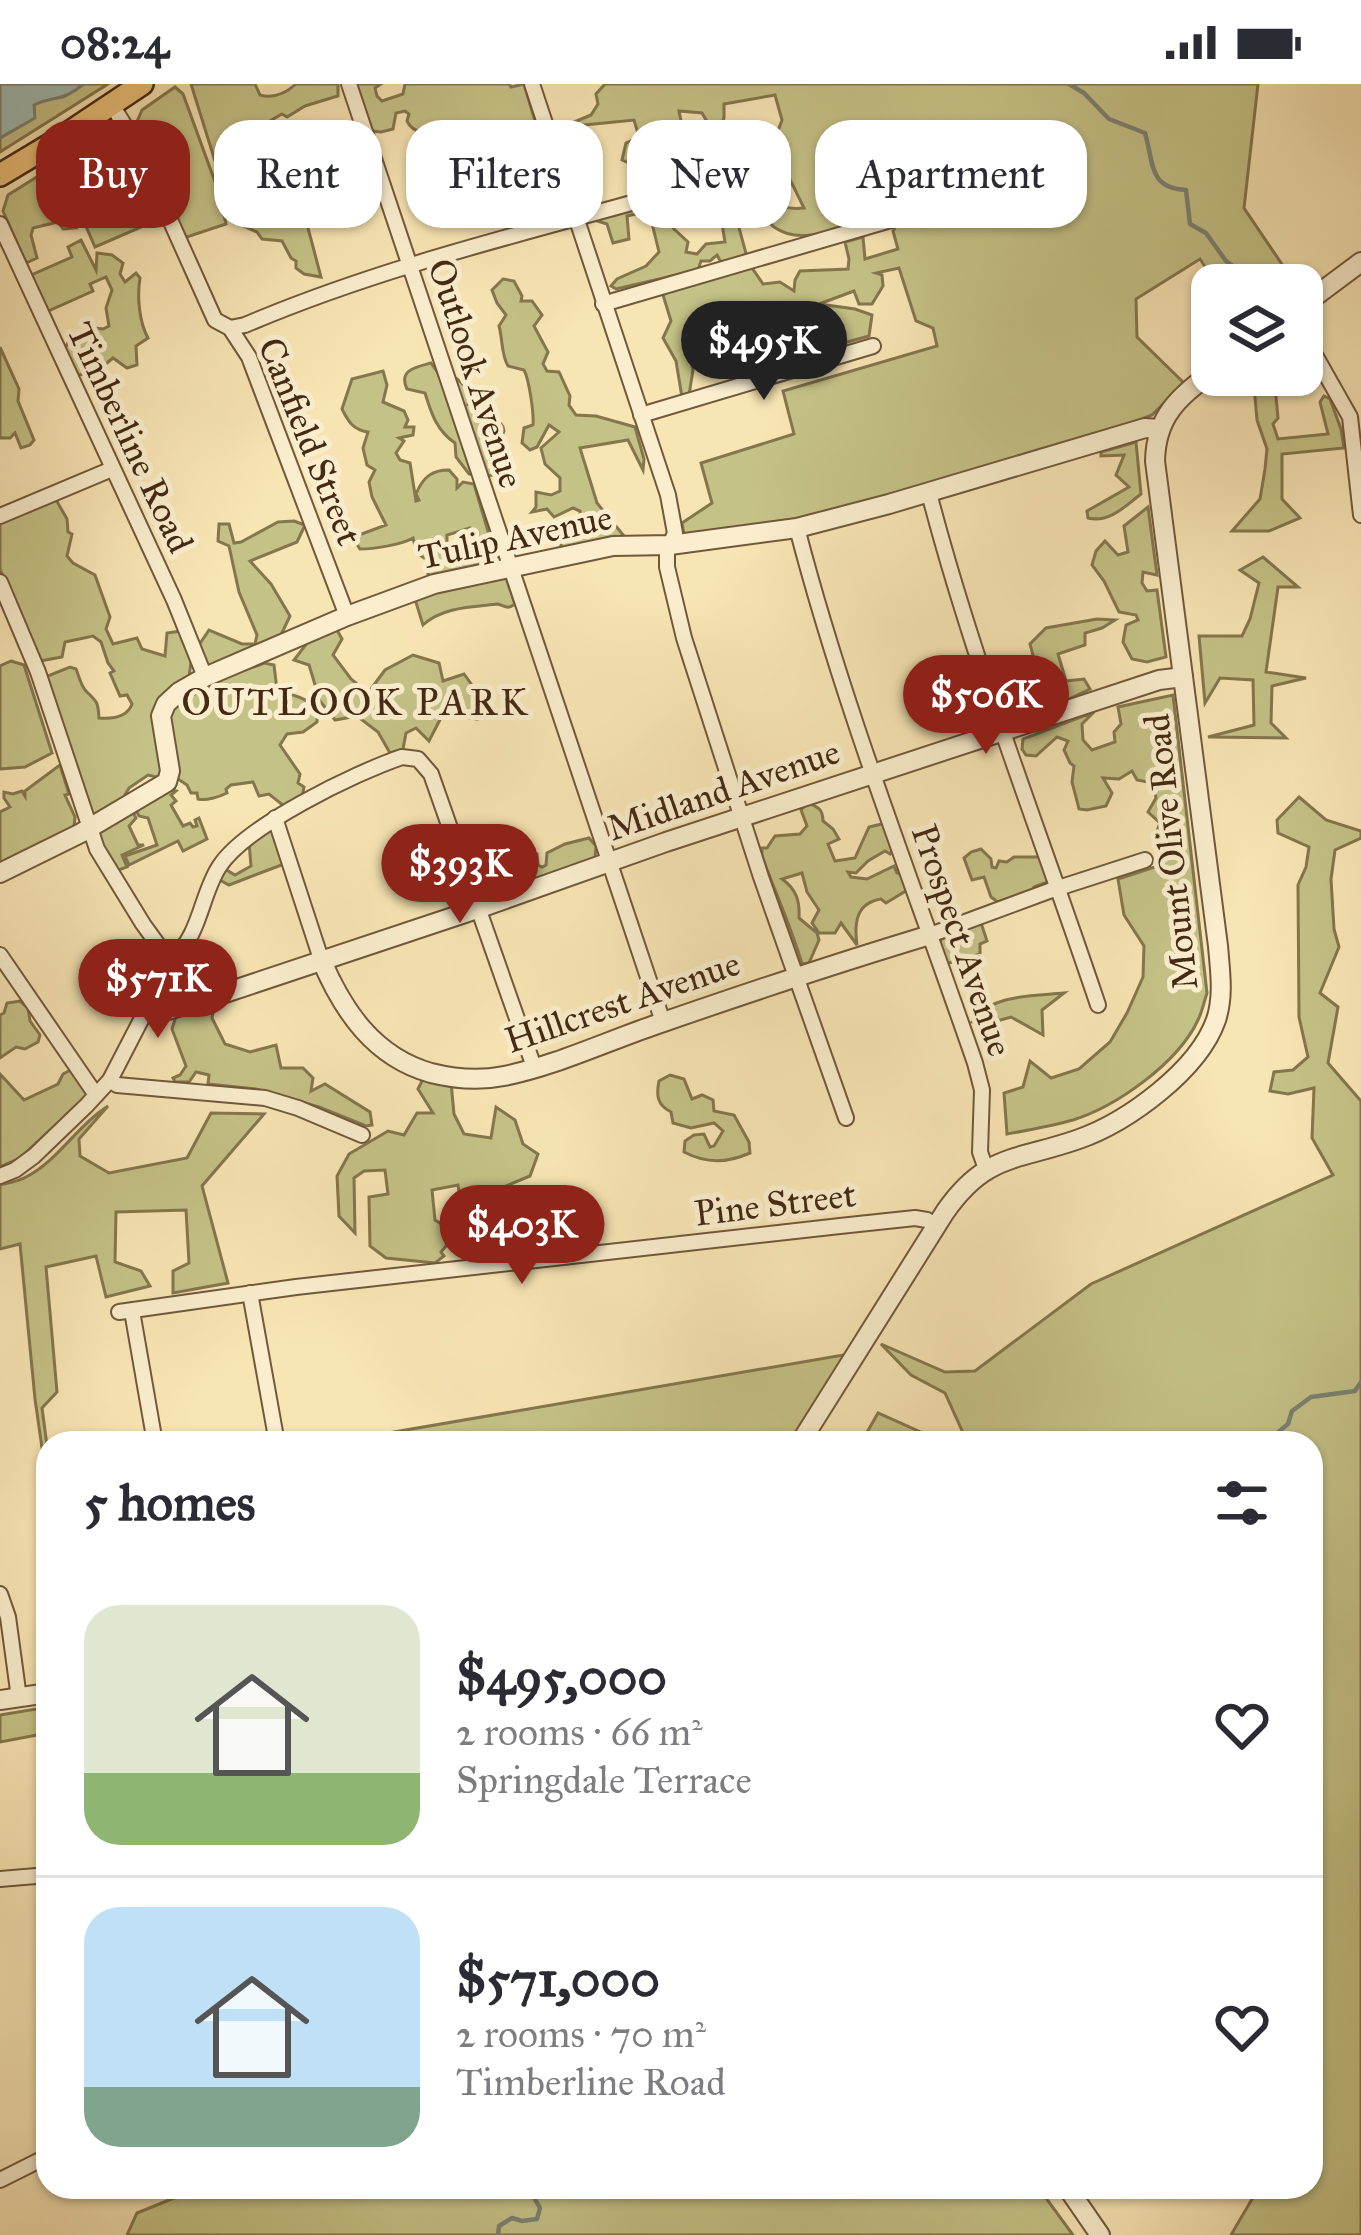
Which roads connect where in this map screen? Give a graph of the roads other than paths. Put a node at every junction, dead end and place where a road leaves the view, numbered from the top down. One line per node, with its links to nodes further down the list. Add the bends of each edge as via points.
1 (142, 84): 4 (main road)
2 (349, 84): 12 (street, Outlook Avenue)
3 (532, 84): 5 (street)
4 (112, 105): 6 (main road); 15 (street, Canfield Street, via 215,320)
5 (544, 120)
6 (0, 175)
7 (0, 224): 21 (street, Timberline Road)
8 (541, 228): 12 (street)
9 (578, 228): 14 (street)
10 (863, 228): 14 (street)
11 (1361, 262): 13 (street)
12 (411, 266): 15 (street); 27 (street, Outlook Avenue)
13 (1323, 290)
14 (603, 304): 19 (street)
15 (230, 328): 29 (street, Canfield Street, via 249,357)
16 (873, 346): 19 (street)
17 (1323, 369): 23 (street, via 1350,417)
18 (1191, 390): 20 (street)
19 (641, 416): 26 (street, via 671,506)
20 (1159, 429): 22 (street, Tulip Avenue); 31 (street, Mount Olive Road, via 1157,482)
21 (112, 469): 24 (street); 30 (street, Timberline Road)
22 (928, 493): 25 (street, Tulip Avenue); 32 (street)
23 (1361, 515)
24 (0, 516)
25 (797, 528): 26 (street, Tulip Avenue); 33 (street, Prospect Avenue)
26 (670, 545): 27 (street, Tulip Avenue, via 613,546); 34 (street, via 674,602)
27 (510, 566): 29 (street, Tulip Avenue); 38 (street, Outlook Avenue)
28 (0, 582): 36 (street)
29 (347, 616): 30 (street, Tulip Avenue)
30 (205, 677): 36 (street, Tulip Avenue, via 162,711 169,780)
31 (1183, 677): 32 (street, Midland Avenue); 55 (street, Mount Olive Road, via 1218,946 1216,1021 1187,1064 1127,1116)
32 (1004, 731): 33 (street, Midland Avenue); 40 (street)
33 (874, 773): 34 (street, Midland Avenue); 42 (street, Prospect Avenue)
34 (742, 817): 38 (street, Midland Avenue); 46 (street)
35 (275, 818): 41 (street, via 414,757 431,774); 44 (street, via 221,864); 45 (street, Hillcrest Avenue)
36 (88, 829): 39 (street, Tulip Avenue); 44 (street, via 143,924)
37 (1145, 860): 40 (street, Hillcrest Avenue)
38 (610, 862): 41 (street, Midland Avenue); 49 (street, Outlook Avenue)
39 (0, 873)
40 (1059, 888): 42 (street, Hillcrest Avenue); 47 (street)
41 (480, 908): 45 (street, Midland Avenue); 50 (street)
42 (930, 935): 46 (street, Hillcrest Avenue); 55 (street, Prospect Avenue, via 979,1074)
43 (0, 955): 52 (street)
44 (173, 958): 48 (street)
45 (321, 959): 48 (street, Midland Avenue, via 161,1012); 50 (street, Hillcrest Avenue, via 353,1020 406,1062 467,1078)
46 (796, 977): 49 (street, Hillcrest Avenue); 53 (street)
47 (1098, 1005)
48 (150, 1006): 51 (street)
49 (663, 1022): 50 (street, Hillcrest Avenue)
50 (534, 1067)
51 (110, 1080): 52 (street); 54 (street, via 265,1098)
52 (96, 1095): 56 (street, via 34,1156)
53 (846, 1118)
54 (362, 1136)
55 (986, 1169): 57 (street, Mount Olive Road)
56 (0, 1176)
57 (937, 1226): 58 (street, Pine Street, via 880,1221); 61 (street, Mount Olive Road)
58 (250, 1294): 59 (street, Pine Street, via 125,1311); 60 (street)
59 (152, 1431)
60 (276, 1431)
61 (808, 1431)
62 (0, 1594): 63 (street)
63 (10, 1699)
64 (36, 1876): 65 (street)
65 (0, 1879)
66 (36, 2162): 67 (street)
67 (0, 2180)
68 (1075, 2199): 69 (street)
69 (1100, 2235)

